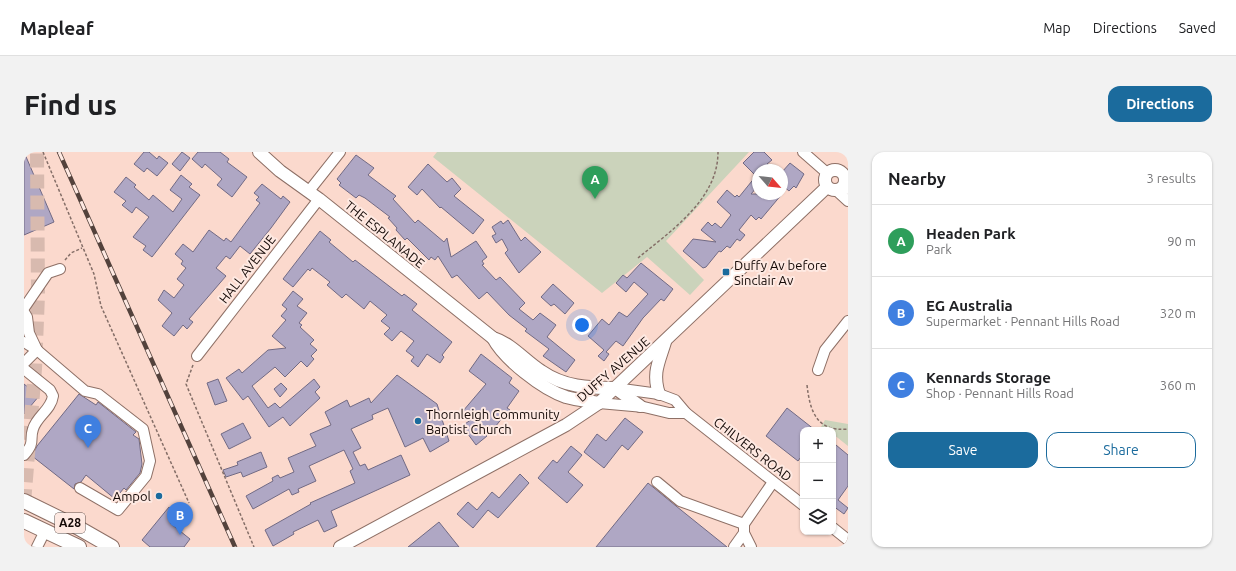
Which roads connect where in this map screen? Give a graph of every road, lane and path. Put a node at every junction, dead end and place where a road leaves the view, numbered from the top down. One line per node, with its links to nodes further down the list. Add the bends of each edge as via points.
1 (43, 152): 11 (path)
2 (259, 152): 8 (main road, THE ESPLANADE, via 280,171)
3 (340, 152): 8 (street)
4 (718, 152): 12 (path, via 718,164 705,194 688,215)
5 (803, 152): 6 (street)
6 (827, 172): 7 (main road, via 837,169)
7 (841, 182): 10 (street); 19 (main road, DUFFY AVENUE)
8 (309, 191): 9 (main road, THE ESPLANADE)
9 (319, 199): 18 (main road, THE ESPLANADE); 22 (street, HALL AVENUE)
10 (848, 201)
11 (82, 248): 13 (path, via 71,253); 39 (path, via 94,274 101,306)
12 (638, 258)
13 (60, 269): 14 (street, via 48,273)
14 (24, 308)
15 (24, 312): 17 (street, via 27,317)
16 (848, 321): 25 (street, via 825,350)
17 (25, 327): 21 (street)
18 (493, 338): 27 (main road, THE ESPLANADE, via 504,342 549,376); 30 (main road, THE ESPLANADE, via 499,349 546,387 566,396)
19 (665, 341): 28 (main road, DUFFY AVENUE); 29 (main road, via 656,373 655,382)
20 (24, 342): 21 (street)
21 (37, 350): 23 (street); 37 (street, via 85,391 98,394 142,429 150,461 146,476 118,510)
22 (196, 356): 49 (path, via 186,384)
23 (24, 363)
24 (24, 369): 34 (street, via 50,390 53,396 48,409 34,427 32,446)
25 (818, 370)
26 (807, 385): 33 (path, via 811,411 820,423 830,428)
27 (576, 387): 28 (main road, THE ESPLANADE); 30 (main road)
28 (615, 388): 29 (street, CHILVERS ROAD); 30 (main road, DUFFY AVENUE); 31 (main road)
29 (659, 394): 32 (street, CHILVERS ROAD, via 675,400)
30 (599, 403): 31 (street); 50 (main road, DUFFY AVENUE, via 566,425)
31 (640, 406): 32 (street, via 669,413)
32 (686, 413): 36 (street, CHILVERS ROAD)
33 (848, 429)
34 (24, 455)
35 (657, 482): 42 (street, via 680,501)
36 (773, 482): 40 (street, CHILVERS ROAD); 42 (street)
37 (80, 488)
38 (24, 501): 48 (highway, A28, via 77,526)
39 (189, 503)
40 (800, 503)
41 (24, 521): 44 (highway, A28)
42 (744, 528): 51 (street); 52 (street)
43 (836, 530): 45 (street)
44 (45, 531): 46 (street); 47 (highway, A28)
45 (848, 540)
46 (37, 547)
47 (79, 547)
48 (112, 547)
49 (254, 547)
50 (340, 547)
51 (734, 547)
52 (751, 547)

